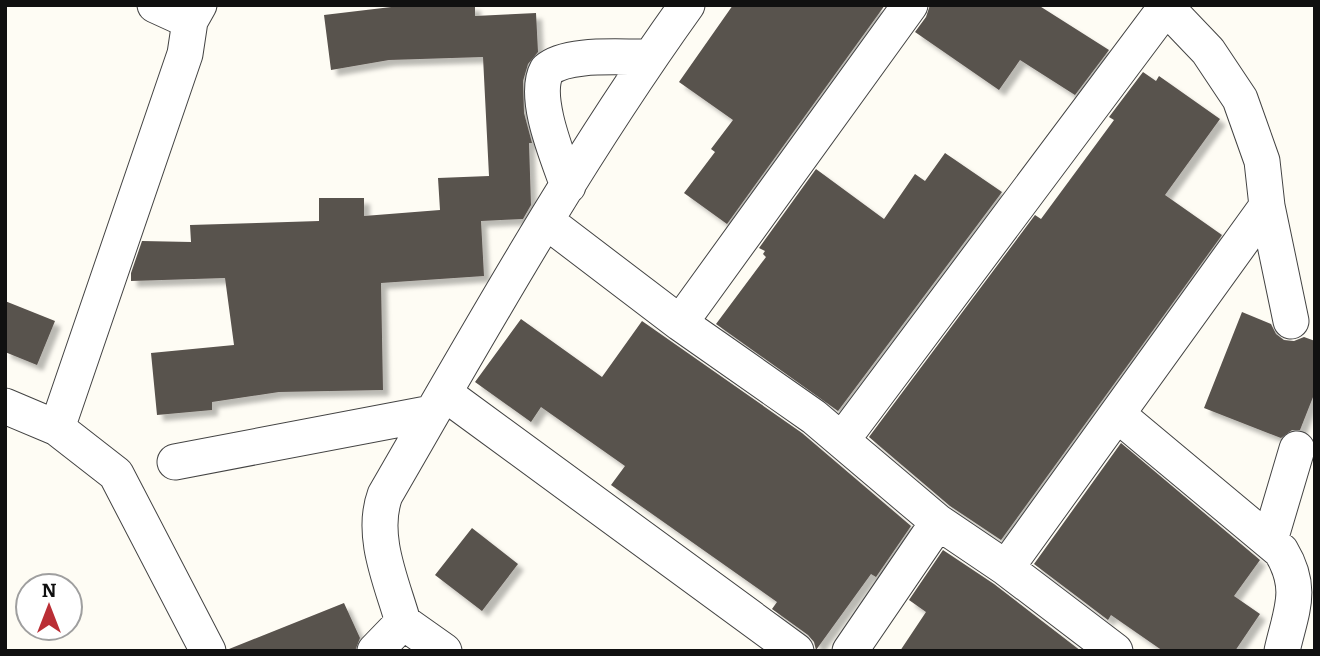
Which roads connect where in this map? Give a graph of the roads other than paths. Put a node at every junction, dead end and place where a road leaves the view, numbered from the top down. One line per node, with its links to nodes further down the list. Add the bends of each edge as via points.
1 (155, 5): 5 (street)
2 (687, 5): 6 (street)
3 (910, 5): 11 (street)
4 (1165, 6): 8 (street, via 1208,51 1240,99 1262,161); 16 (street)
5 (195, 13): 15 (street)
6 (650, 57): 7 (street); 7 (street, via 578,59 547,69 543,102)
7 (568, 186): 9 (street)
8 (1267, 206): 10 (street); 14 (street)
9 (546, 221): 11 (street); 12 (street)
10 (1291, 321)
11 (680, 323): 16 (street)
12 (438, 403): 18 (street); 22 (street, via 380,507 382,547); 26 (street)
13 (5, 406): 15 (street)
14 (1118, 415): 20 (street); 21 (street)
15 (57, 428): 23 (street, via 116,474)
16 (842, 440): 19 (street)
17 (1297, 449): 20 (street)
18 (175, 462)
19 (939, 522): 21 (street); 27 (street)
20 (1270, 540): 29 (street, via 1292,568 1294,580)
21 (1006, 568): 28 (street)
22 (403, 622): 24 (street); 25 (street)
23 (208, 651)
24 (375, 651)
25 (444, 651)
26 (796, 651)
27 (850, 651)
28 (1115, 651)
29 (1282, 651)

